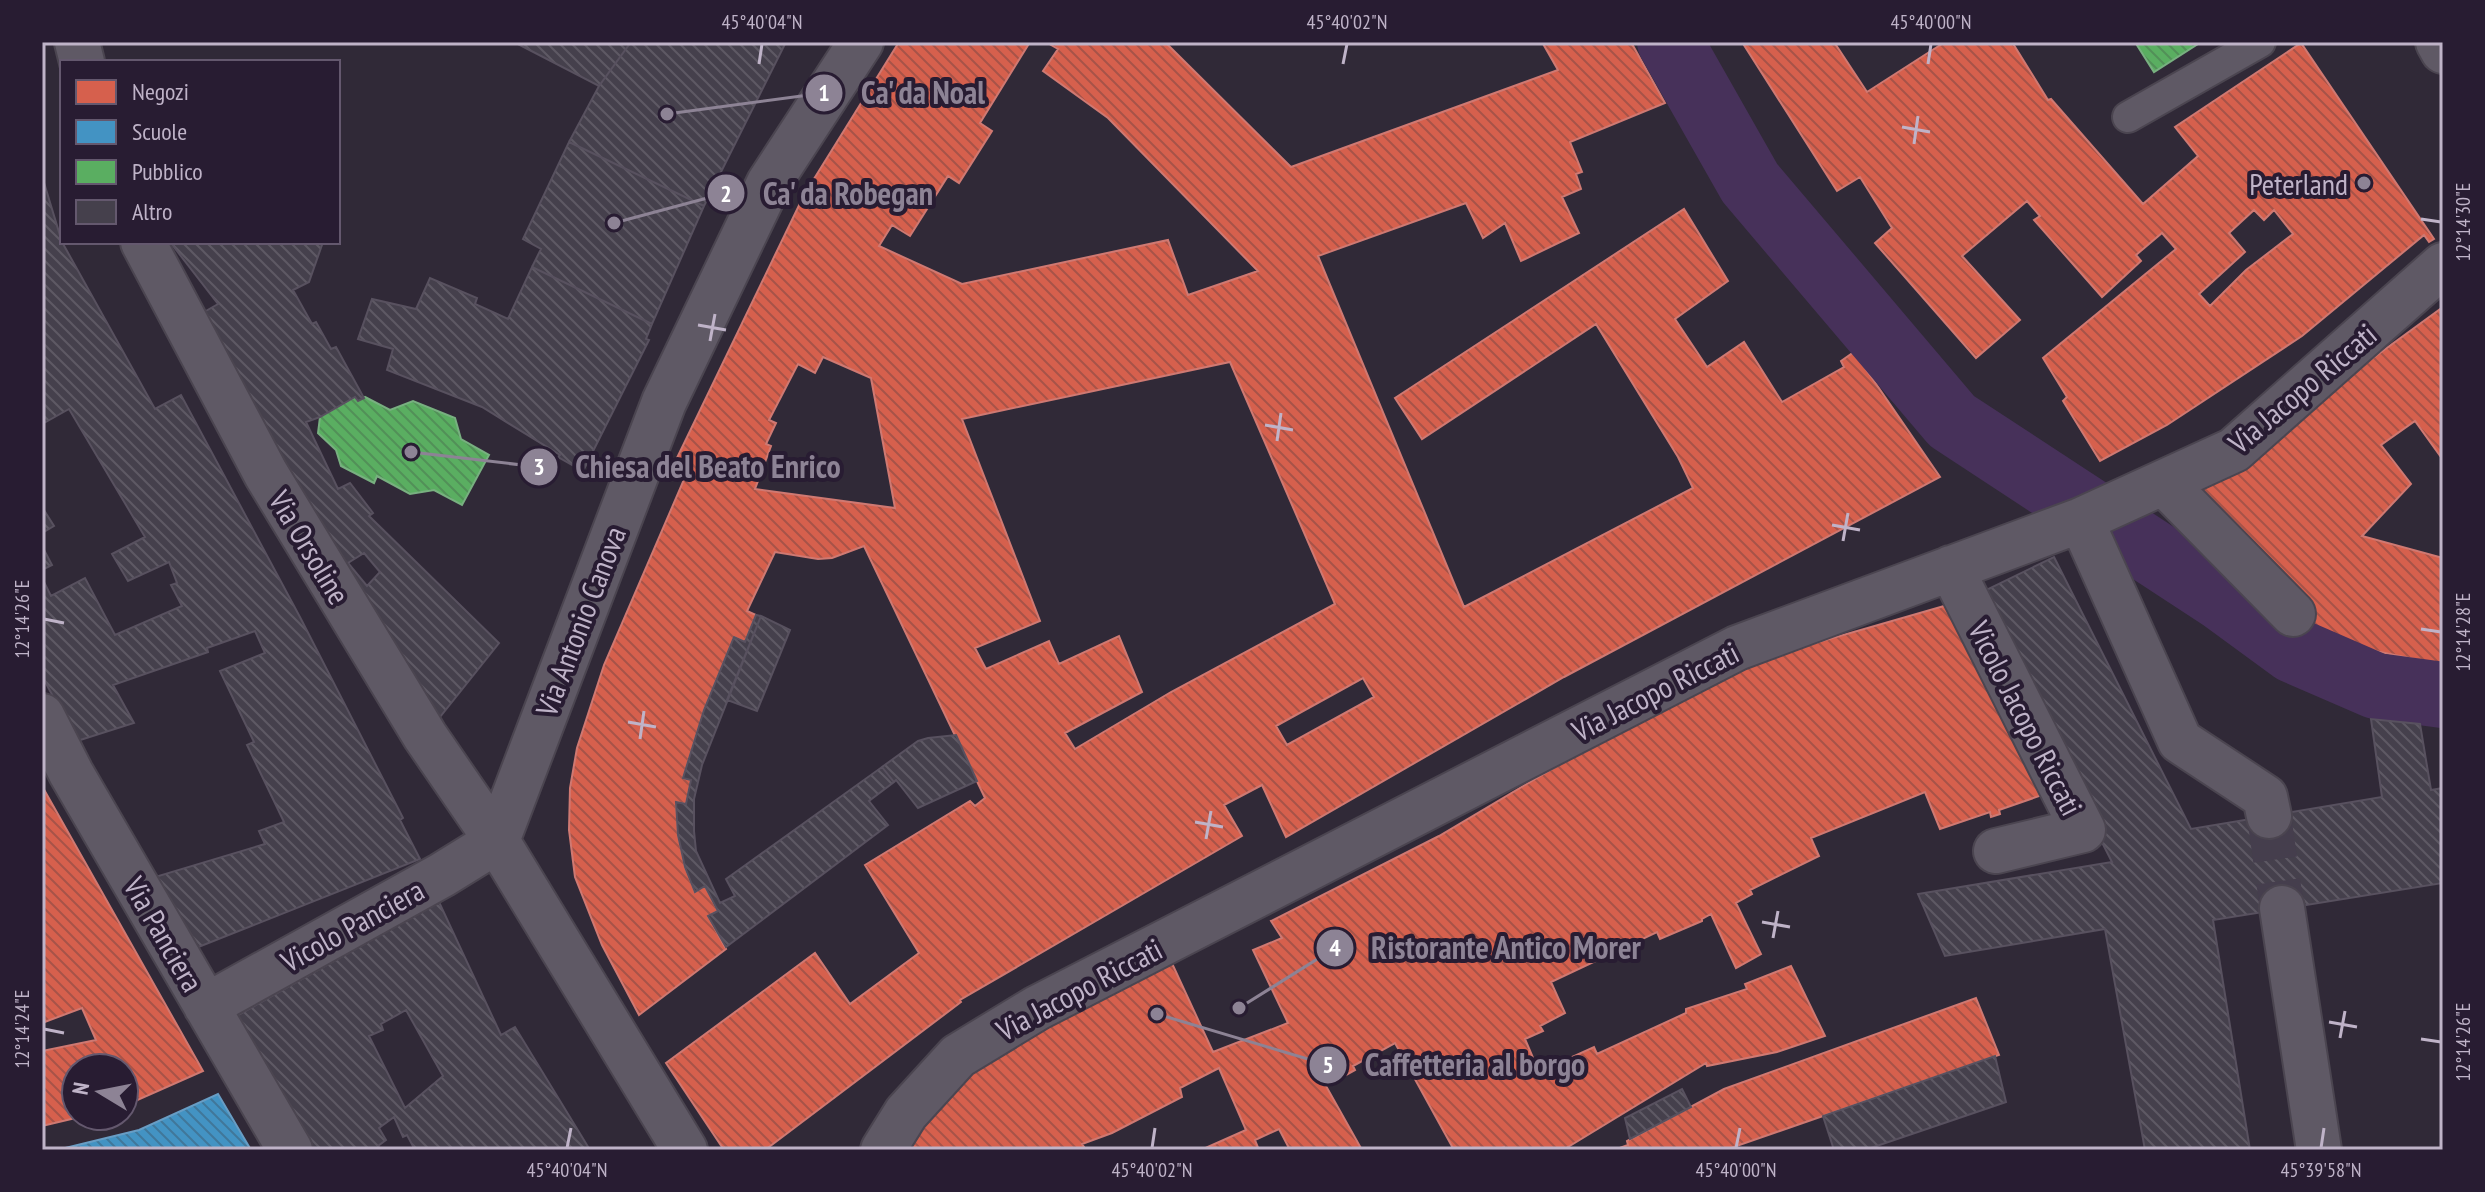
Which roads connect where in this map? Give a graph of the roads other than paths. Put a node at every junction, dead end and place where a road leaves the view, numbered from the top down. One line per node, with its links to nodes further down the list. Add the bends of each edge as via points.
1 (861, 42): 14 (street, Via Antonio Canova, via 769,183 664,402)
2 (2260, 42): 5 (lane)
3 (2438, 42): 4 (street)
4 (2443, 51)
5 (2128, 117)
6 (144, 244): 14 (street, Via Orsoline, via 266,474 425,736)
7 (2443, 265): 8 (street, Via Jacopo Riccati, via 2234,450)
8 (2164, 483): 9 (street, Via Jacopo Riccati); 11 (street)
9 (2081, 520): 10 (street, Via Jacopo Riccati); 13 (street, via 2180,741 2265,797)
10 (1951, 568): 15 (street, Vicolo Jacopo Riccati, via 2083,830); 20 (street, Via Jacopo Riccati, via 1737,648 1037,1008 958,1056 906,1113)
11 (2293, 614)
12 (42, 716): 17 (street, Via Panciera)
13 (2269, 816)
14 (497, 841): 17 (street, Vicolo Panciera); 19 (street)
15 (1996, 851)
16 (2282, 908): 21 (street)
17 (206, 1006): 18 (street, Via Panciera)
18 (290, 1150)
19 (685, 1150)
20 (883, 1150)
21 (2319, 1150)

